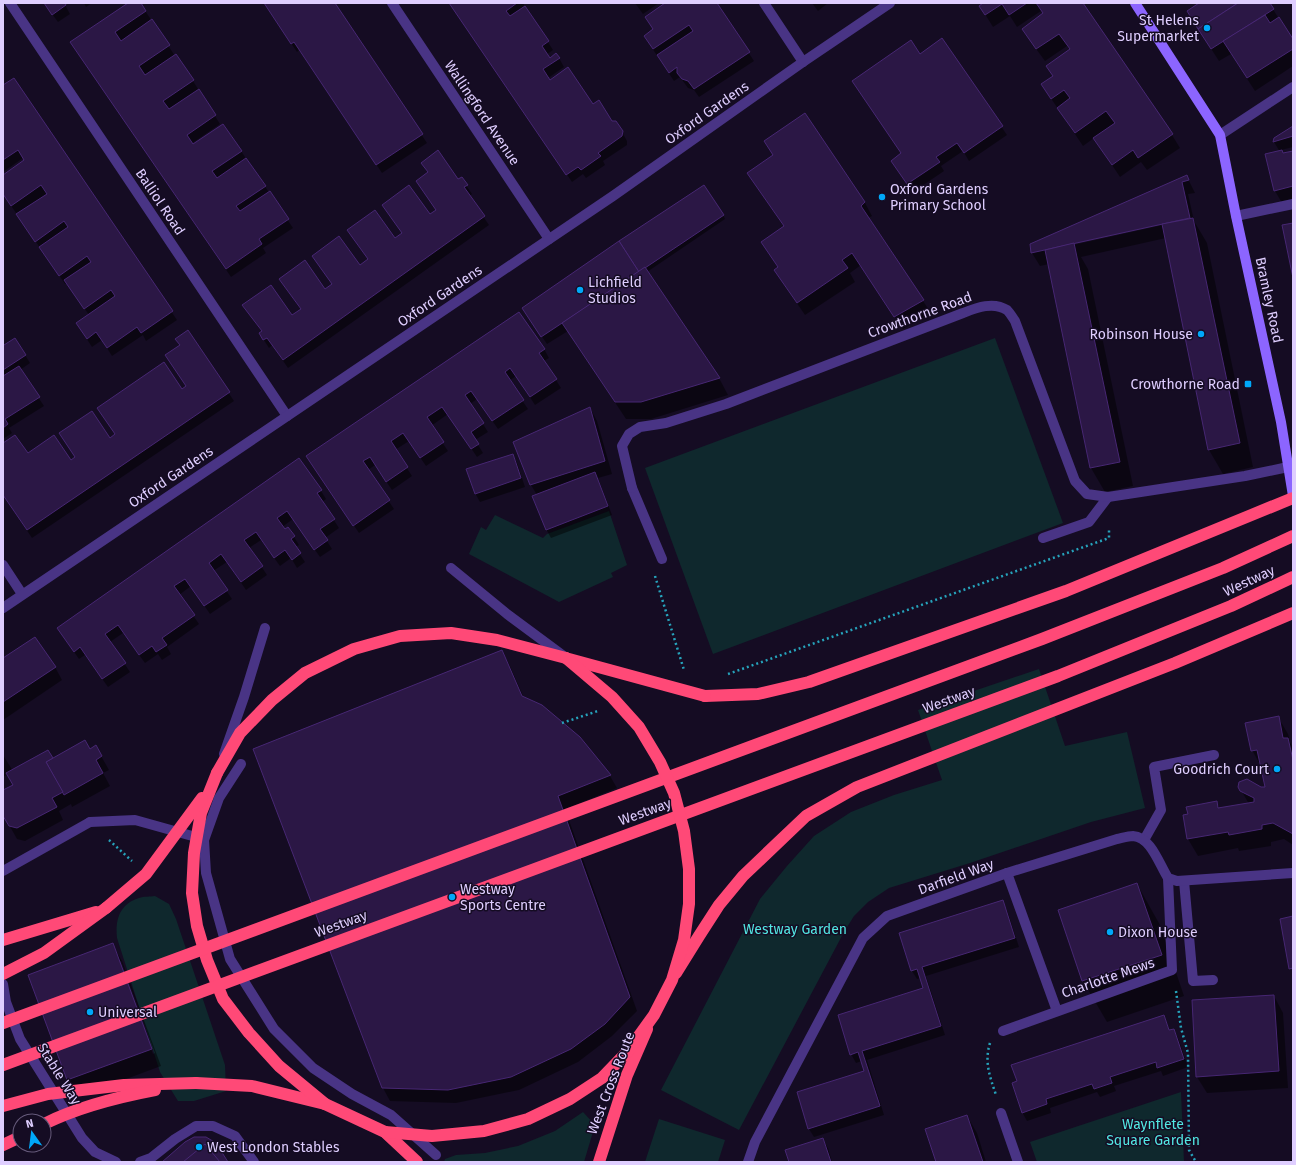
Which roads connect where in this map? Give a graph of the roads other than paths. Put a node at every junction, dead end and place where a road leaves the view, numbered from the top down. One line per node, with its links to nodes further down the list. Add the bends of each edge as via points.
1 (10, 3): 12 (street, Balliol Road)
2 (392, 3): 11 (street, Wallingford Avenue)
3 (764, 3): 6 (street)
4 (890, 3): 6 (street, Oxford Gardens)
5 (1135, 3): 8 (street)
6 (803, 62): 11 (street, Oxford Gardens)
7 (1293, 87): 8 (street)
8 (1220, 135): 10 (street, Bramley Road)
9 (1293, 204): 10 (street)
10 (1236, 216): 13 (street, Bramley Road)
11 (550, 239): 12 (street, Oxford Gardens)
12 (287, 416): 22 (street, Oxford Gardens)
13 (1291, 466): 14 (street, Crowthorne Road, via 1244,476); 15 (street, Bramley Road)
14 (1108, 497): 17 (street, via 1089,522); 18 (street, Crowthorne Road, via 1087,494 1075,481 1015,321 1007,311 995,306 980,307 726,404 666,423 640,427 629,434 622,446 632,488)
15 (1293, 497): 26 (highway, bridge, via 1059,593 809,682 758,694 705,696)
16 (1293, 536): 45 (highway, Westway, bridge, via 1223,568 1042,639)
17 (1043, 538)
18 (662, 559)
19 (3, 565): 22 (street)
20 (451, 568): 26 (street, via 506,614)
21 (1293, 576): 47 (highway, Westway, bridge, via 1231,606 1058,676)
22 (22, 594): 23 (street, Oxford Gardens)
23 (3, 608)
24 (1293, 612): 40 (highway, bridge, via 1175,663 857,787 806,816 743,876 719,905)
25 (264, 628): 29 (street, via 244,697)
26 (566, 658): 29 (highway, via 497,640 451,633 400,636 354,649 305,673 272,700 240,734); 40 (highway, bridge, via 612,697 639,727 660,762 674,793 684,831 689,869 689,904 684,940)
27 (1214, 755): 31 (street, via 1154,767 1161,810)
28 (241, 764): 30 (street, via 218,798)
29 (217, 773): 37 (highway, bridge, via 199,804 146,874); 49 (highway, bridge, via 201,814 192,877 197,926 207,960 223,999 249,1033 279,1066)
30 (204, 840): 32 (street, via 136,820 90,822); 54 (street, via 206,873 230,960 274,1029 313,1068 352,1094 391,1115)
31 (1144, 840): 33 (street, Darfield Way, via 1133,836 1117,839); 35 (street)
32 (3, 871)
33 (1007, 873): 43 (street, Charlotte Mews); 60 (street, Darfield Way, via 887,916 863,938 755,1142)
34 (1293, 873): 36 (street)
35 (1168, 878): 36 (street); 43 (street, Charlotte Mews, via 1172,970)
36 (1184, 881): 41 (street, via 1193,981)
37 (106, 908): 38 (highway); 39 (highway, via 44,953)
38 (3, 940)
39 (3, 974)
40 (672, 980): 44 (highway, bridge)
41 (1213, 980)
42 (3, 984): 55 (street, Stable Way, via 6,1002 20,1039 78,1132 95,1152)
43 (1057, 1011): 46 (street, Charlotte Mews)
44 (654, 1015): 53 (highway, bridge, via 628,1051 602,1078 570,1099 528,1118 484,1132 432,1136); 59 (highway, West Cross Route, bridge, via 627,1075)
45 (3, 1023)
46 (1003, 1031)
47 (3, 1065)
48 (196, 1083): 49 (highway, via 252,1086); 50 (highway, bridge, via 124,1085 48,1094); 52 (highway, bridge, via 124,1096)
49 (325, 1104): 53 (highway)
50 (3, 1106)
51 (1001, 1113): 61 (street)
52 (52, 1120)
53 (385, 1132): 58 (highway)
54 (436, 1155)
55 (116, 1162)
56 (140, 1162): 57 (street, via 151,1158 196,1126 213,1126 235,1136)
57 (254, 1162)
58 (417, 1162)
59 (599, 1162)
60 (748, 1162)
61 (1018, 1162)

